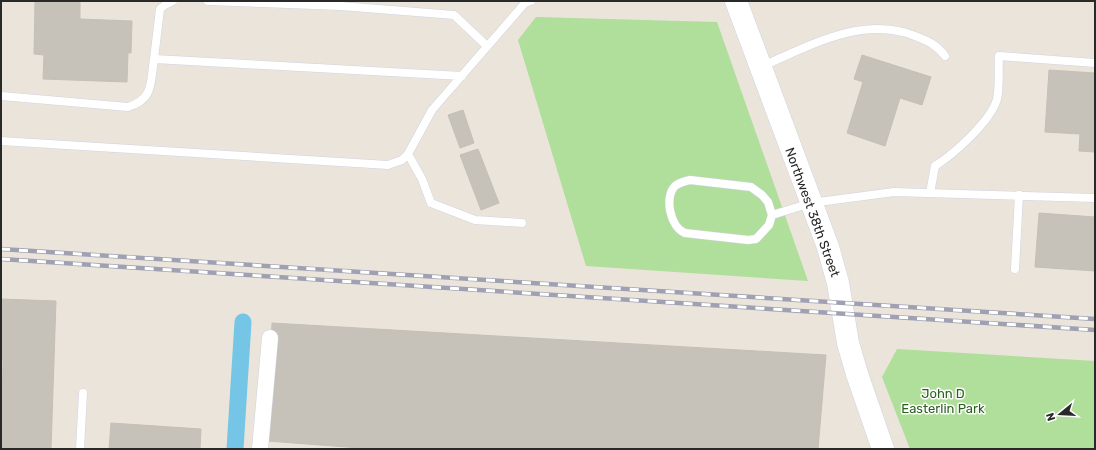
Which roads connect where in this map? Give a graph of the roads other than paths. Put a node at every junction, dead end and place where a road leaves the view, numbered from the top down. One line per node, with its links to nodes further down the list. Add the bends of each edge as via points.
1 (173, 1): 7 (lane, via 164,4 160,9)
2 (208, 1): 5 (lane, via 341,6 454,15)
3 (531, 1): 5 (lane, via 525,3)
4 (736, 1): 9 (street, Northwest 38th Street)
5 (487, 46): 10 (lane)
6 (945, 56): 9 (lane, via 939,47 929,41 901,30 873,28 843,32)
7 (154, 59): 10 (lane); 11 (lane, via 147,95 139,104 128,107)
8 (1095, 63): 14 (lane, via 998,56 997,101 980,127 966,142 935,166)
9 (760, 67): 17 (street, Northwest 38th Street)
10 (462, 76): 13 (lane, via 432,110)
11 (1, 96)
12 (1, 141): 13 (lane, via 388,165 402,160)
13 (408, 154): 19 (lane, via 422,179 431,203 475,220)
14 (930, 193): 15 (lane); 17 (lane, via 894,192)
15 (1019, 195): 16 (lane); 20 (lane)
16 (1095, 198)
17 (811, 202): 18 (lane); 25 (street, Northwest 38th Street, via 838,283 848,343 857,374)
18 (772, 215): 18 (lane, via 769,225 756,239 685,233 679,231 671,217 670,194 676,186 690,180 751,187 768,202)
19 (522, 223)
20 (1014, 269)
21 (270, 338): 24 (street)
22 (83, 393): 23 (lane)
23 (80, 449)
24 (260, 449)
25 (883, 449)

